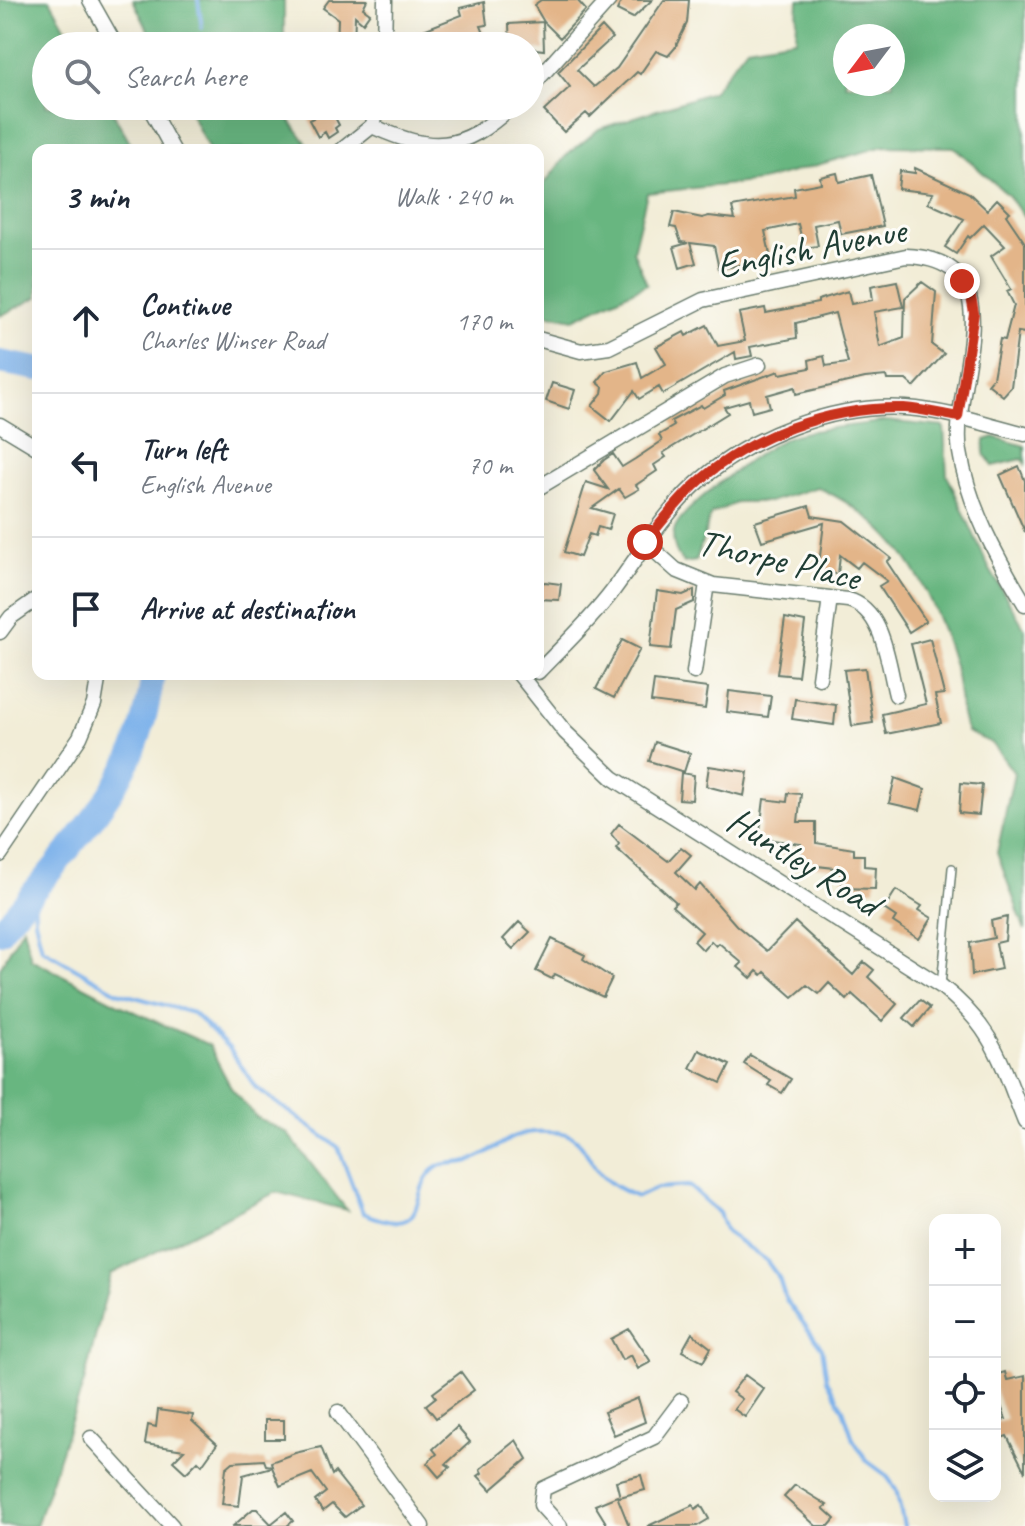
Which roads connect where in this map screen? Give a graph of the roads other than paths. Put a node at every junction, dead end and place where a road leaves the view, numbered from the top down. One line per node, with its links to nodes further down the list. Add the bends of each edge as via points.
1 (90, 0): 4 (street)
2 (385, 0): 5 (street)
3 (609, 0): 6 (street)
4 (108, 32)
5 (384, 32)
6 (544, 72)
7 (157, 120): 11 (street)
8 (374, 120): 10 (street)
9 (493, 120): 14 (street, via 472,135)
10 (372, 126): 12 (street); 13 (street)
11 (170, 144)
12 (350, 144)
13 (422, 144)
14 (443, 144)
15 (544, 341): 17 (street, English Avenue, via 581,351 609,347 703,300 890,259 930,257 962,281 971,297 972,338)
16 (759, 365): 21 (street, via 725,376)
17 (958, 417): 19 (street); 22 (street, via 906,408 867,410 791,428 695,485); 26 (street, via 966,482)
18 (0, 425): 20 (street)
19 (1025, 434)
20 (32, 444)
21 (544, 484)
22 (645, 542): 23 (street, Thorpe Place, via 676,570); 28 (street, via 596,613)
23 (707, 583): 24 (street, Thorpe Place); 29 (street)
24 (830, 598): 30 (street); 33 (street, Thorpe Place, via 857,602 872,615)
25 (32, 602): 27 (street)
26 (1025, 604)
27 (0, 632)
28 (544, 663)
29 (694, 672)
30 (819, 678)
31 (98, 680): 34 (street, via 80,737)
32 (532, 680): 36 (street, Huntley Road, via 565,732 613,778)
33 (896, 695)
34 (0, 855)
35 (952, 868): 36 (lane)
36 (941, 986): 37 (street, Huntley Road, via 986,1030)
37 (1025, 1122)
38 (681, 1401): 43 (street, via 654,1437 543,1489 541,1505)
39 (338, 1412): 42 (street)
40 (91, 1438): 41 (street)
41 (172, 1526)
42 (422, 1526)
43 (560, 1526)

